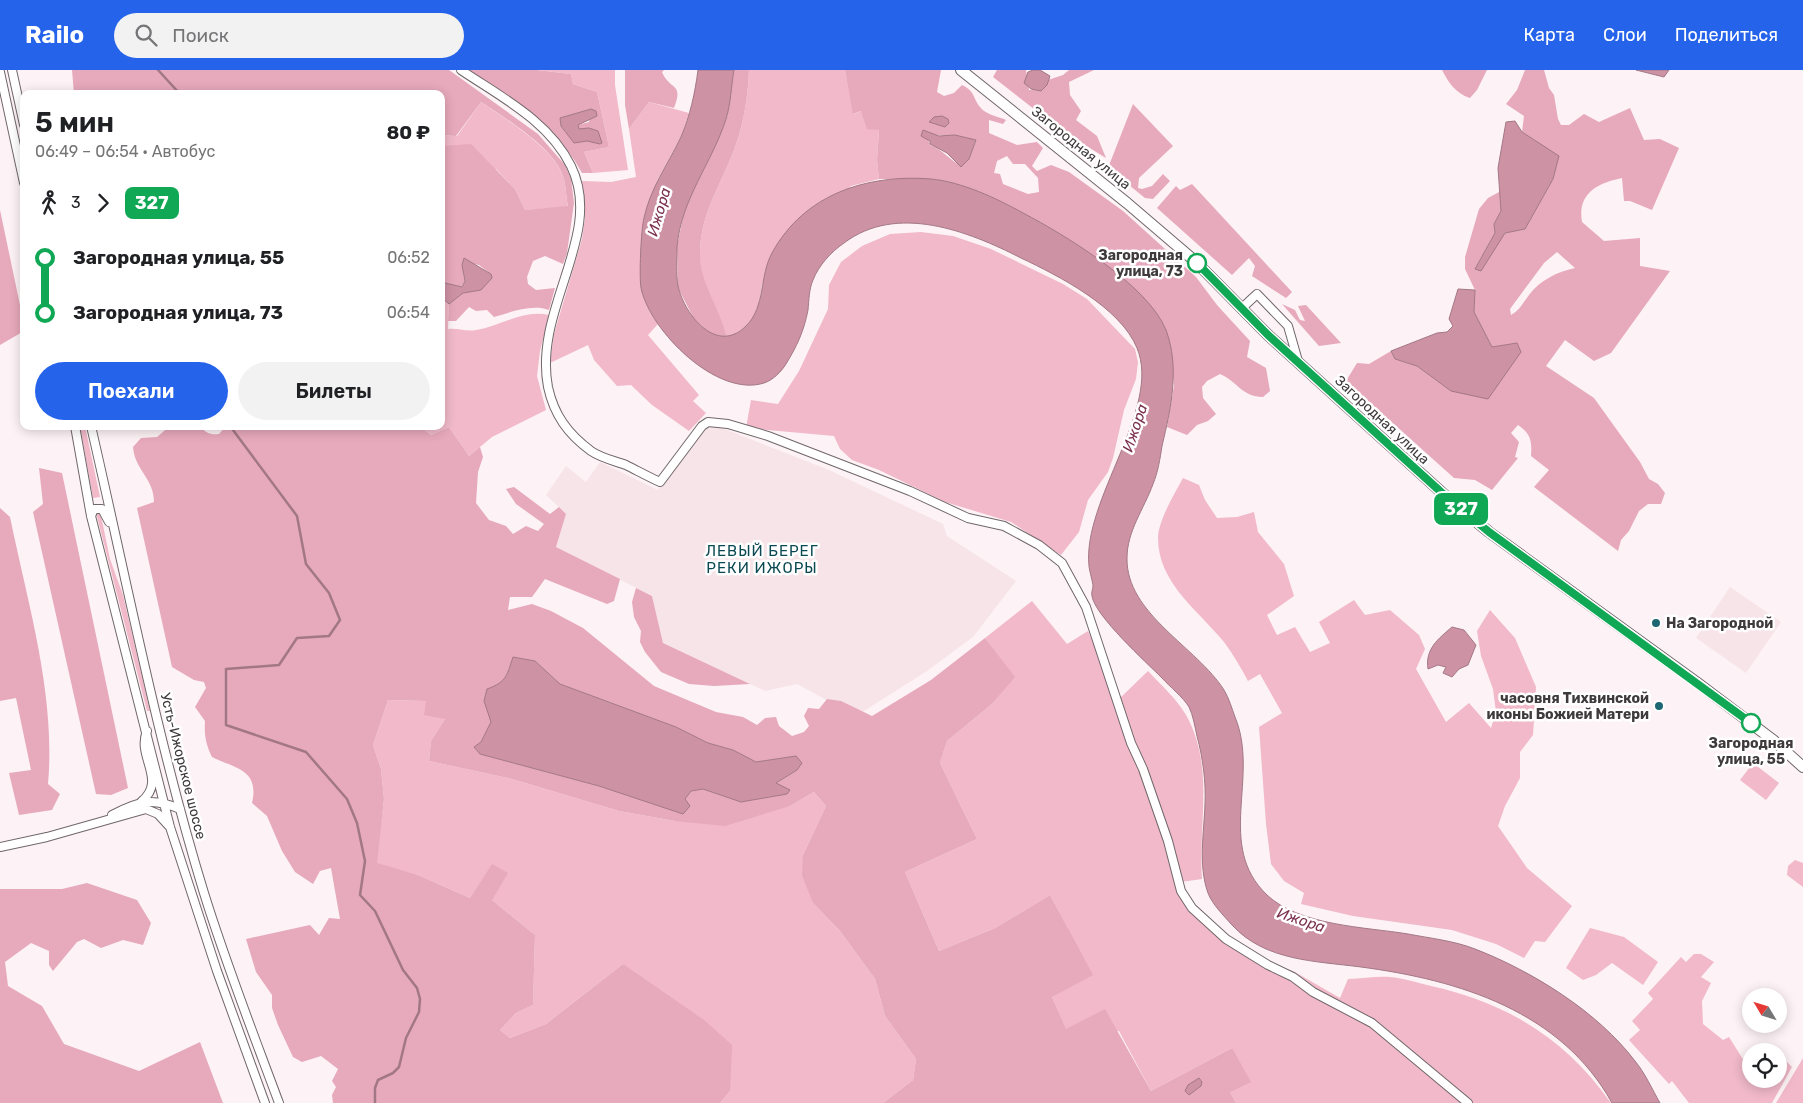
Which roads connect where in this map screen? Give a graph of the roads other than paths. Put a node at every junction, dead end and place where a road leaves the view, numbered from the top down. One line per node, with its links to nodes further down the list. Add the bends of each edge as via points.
1 (12, 70): 5 (street)
2 (461, 70): 23 (street, via 522,111 544,130 571,165 578,186 581,207 577,239 552,315 545,356 554,410 569,431 593,452 660,482 702,426 708,422 728,424 910,490 968,518 1004,526 1039,545 1062,563 1086,607 1131,743 1168,841 1181,891 1192,908 1226,939 1313,992 1372,1023)
3 (961, 70): 7 (main road, Загородная улица, via 1128,203 1196,262)
4 (0, 72): 6 (street)
5 (20, 107)
6 (20, 164)
7 (1242, 308): 8 (main road, Загородная улица); 8 (street, via 1257,294 1288,326)
8 (1298, 362): 14 (main road, Загородная улица, via 1403,459 1473,518 1773,740)
9 (76, 430): 11 (street, Усть-Ижорское шоссе)
10 (92, 430): 12 (street, Усть-Ижорское шоссе)
11 (91, 516): 12 (street, via 96,508 104,511); 13 (street, Усть-Ижорское шоссе)
12 (117, 541): 17 (street, Усть-Ижорское шоссе)
13 (147, 731): 15 (street, Усть-Ижорское шоссе, via 143,740 153,784 149,796); 16 (street, Усть-Ижорское шоссе)
14 (1803, 768)
15 (140, 802): 16 (street); 18 (street)
16 (165, 803): 17 (street); 19 (street, Усть-Ижорское шоссе)
17 (180, 809): 22 (street, Усть-Ижорское шоссе, via 207,903)
18 (98, 822): 19 (street, via 146,809 158,814); 20 (street)
19 (170, 827): 21 (street, Усть-Ижорское шоссе)
20 (0, 847)
21 (265, 1103)
22 (279, 1103)
23 (1468, 1103)

